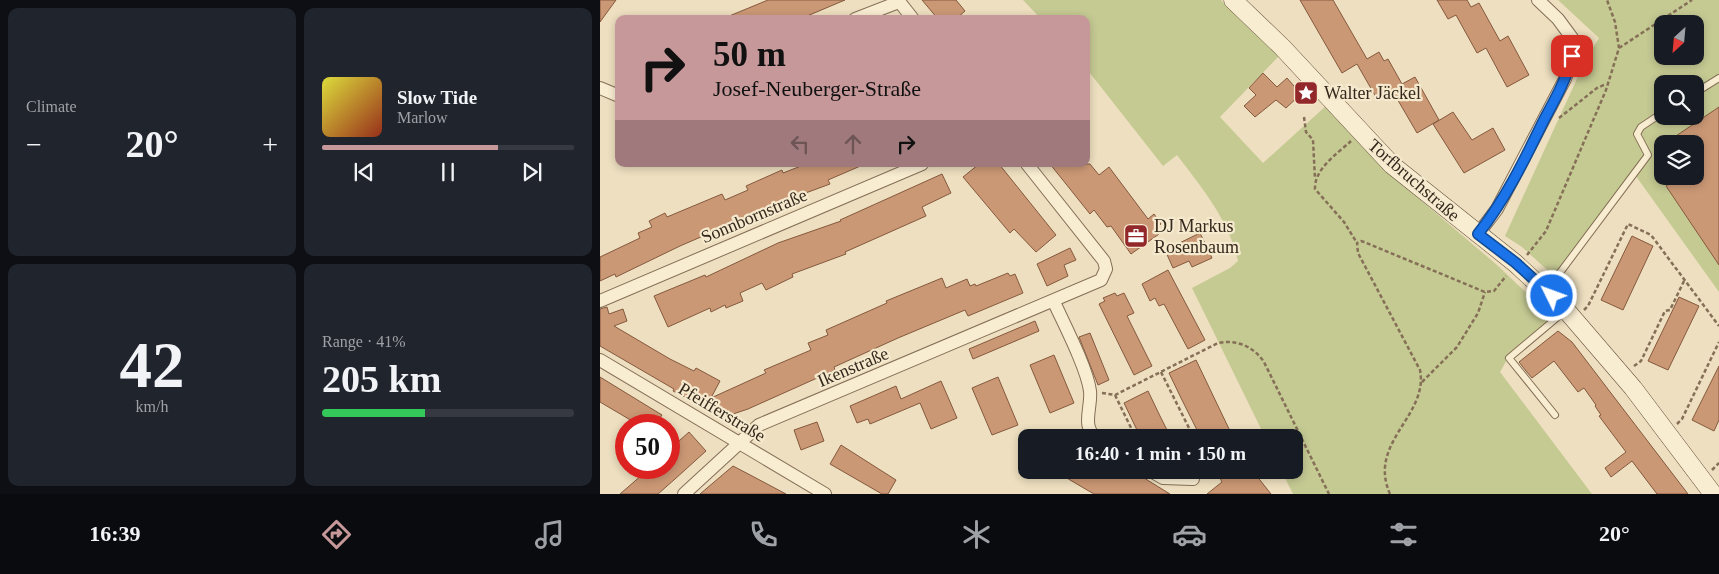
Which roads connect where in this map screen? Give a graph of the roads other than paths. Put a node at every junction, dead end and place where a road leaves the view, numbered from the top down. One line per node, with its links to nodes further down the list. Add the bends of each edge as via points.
1 (1233, 0): 13 (main road, Torfbruchstraße, via 1282,47 1392,165)
2 (1538, 0): 13 (street, via 1572,38 1570,66 1498,209)
3 (899, 1): 4 (street); 5 (street)
4 (865, 15)
5 (910, 15)
6 (1719, 78): 7 (lane)
7 (1704, 87)
8 (600, 88): 9 (street)
9 (615, 94)
10 (1654, 118): 14 (lane, via 1637,134 1648,155)
11 (915, 167): 15 (street, Sonnbornstraße)
12 (1028, 167): 16 (street, Ikenstraße, via 1104,261 1101,280)
13 (1478, 234): 14 (main road, Torfbruchstraße)
14 (1547, 290): 17 (main road, Torfbruchstraße)
15 (600, 301)
16 (1054, 302): 20 (street, via 1088,380); 21 (street, Ikenstraße, via 759,425)
17 (1570, 314): 19 (lane, via 1509,358); 26 (main road, Torfbruchstraße, via 1621,374)
18 (600, 360): 21 (street, Pfeifferstraße)
19 (1555, 415)
20 (1089, 429)
21 (741, 443): 24 (street, Ikenstraße); 25 (street, Pfeifferstraße)
22 (1168, 479): 23 (street)
23 (1193, 479)
24 (684, 494)
25 (825, 494)
26 (1713, 494)

